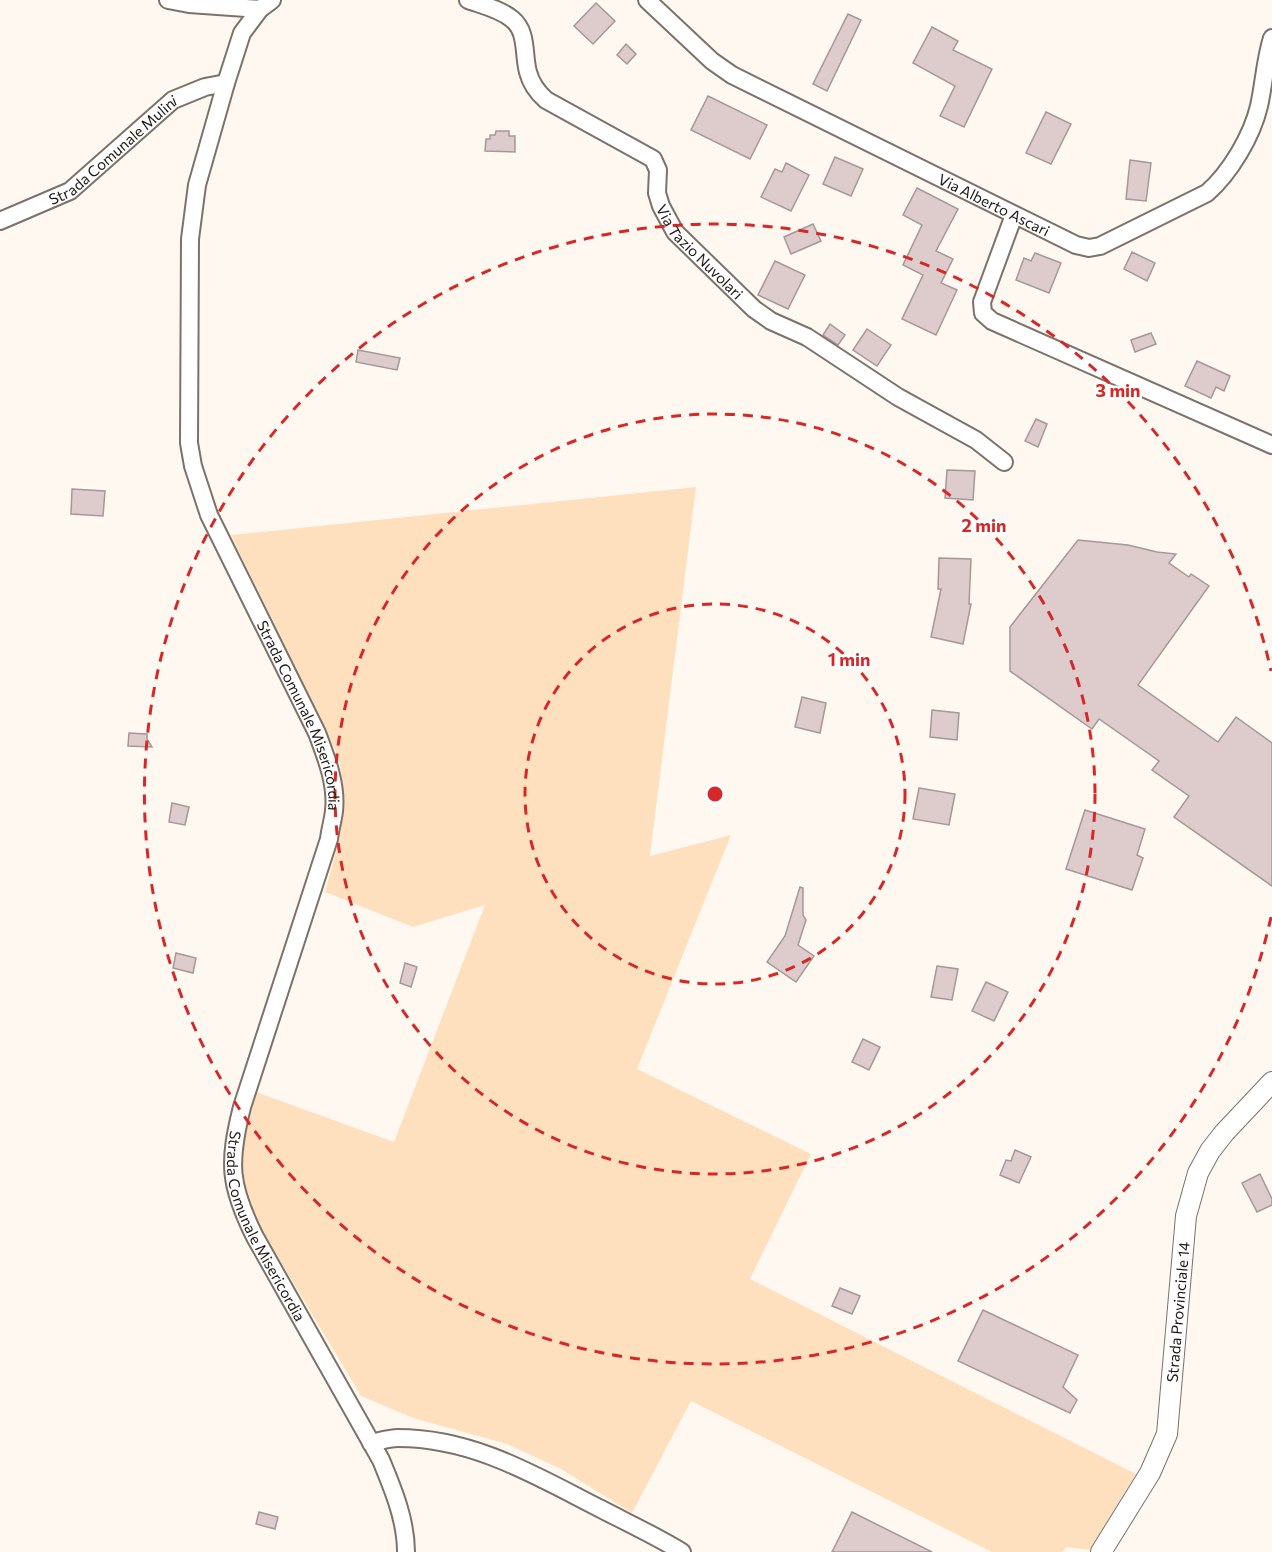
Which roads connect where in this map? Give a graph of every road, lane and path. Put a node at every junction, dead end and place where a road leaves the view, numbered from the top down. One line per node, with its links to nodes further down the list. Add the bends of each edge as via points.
1 (168, 0): 4 (street)
2 (468, 0): 10 (street, Via Tazio Nuvolari, via 514,20 523,34 534,89 546,100 653,159 658,170 657,193 675,232 754,309 976,440)
3 (647, 0): 7 (street, Via Alberto Ascari, via 732,75)
4 (266, 5): 6 (street, Strada Comunale Misericordia, via 242,33)
5 (1272, 38): 7 (street, Via Alberto Ascari, via 1258,110 1241,149 1207,193 1089,248)
6 (225, 82): 8 (street, Strada Comunale Mulini, via 173,100 70,190); 12 (street, Strada Comunale Misericordia, via 192,211 189,443 209,514 317,733 328,764 334,810 329,839 242,1107 232,1166 243,1212 255,1237)
7 (1014, 215): 9 (street, via 982,302 983,313 992,321)
8 (0, 221)
9 (1270, 440)
10 (1004, 462)
11 (1272, 1082): 15 (main road, Strada Provinciale 14, via 1224,1133 1198,1173 1186,1216 1167,1434 1150,1473)
12 (371, 1443): 13 (street, Strada Comunale Misericordia, via 394,1490); 14 (street, via 396,1438 432,1440 501,1458)
13 (406, 1552)
14 (682, 1552)
15 (1101, 1552)

